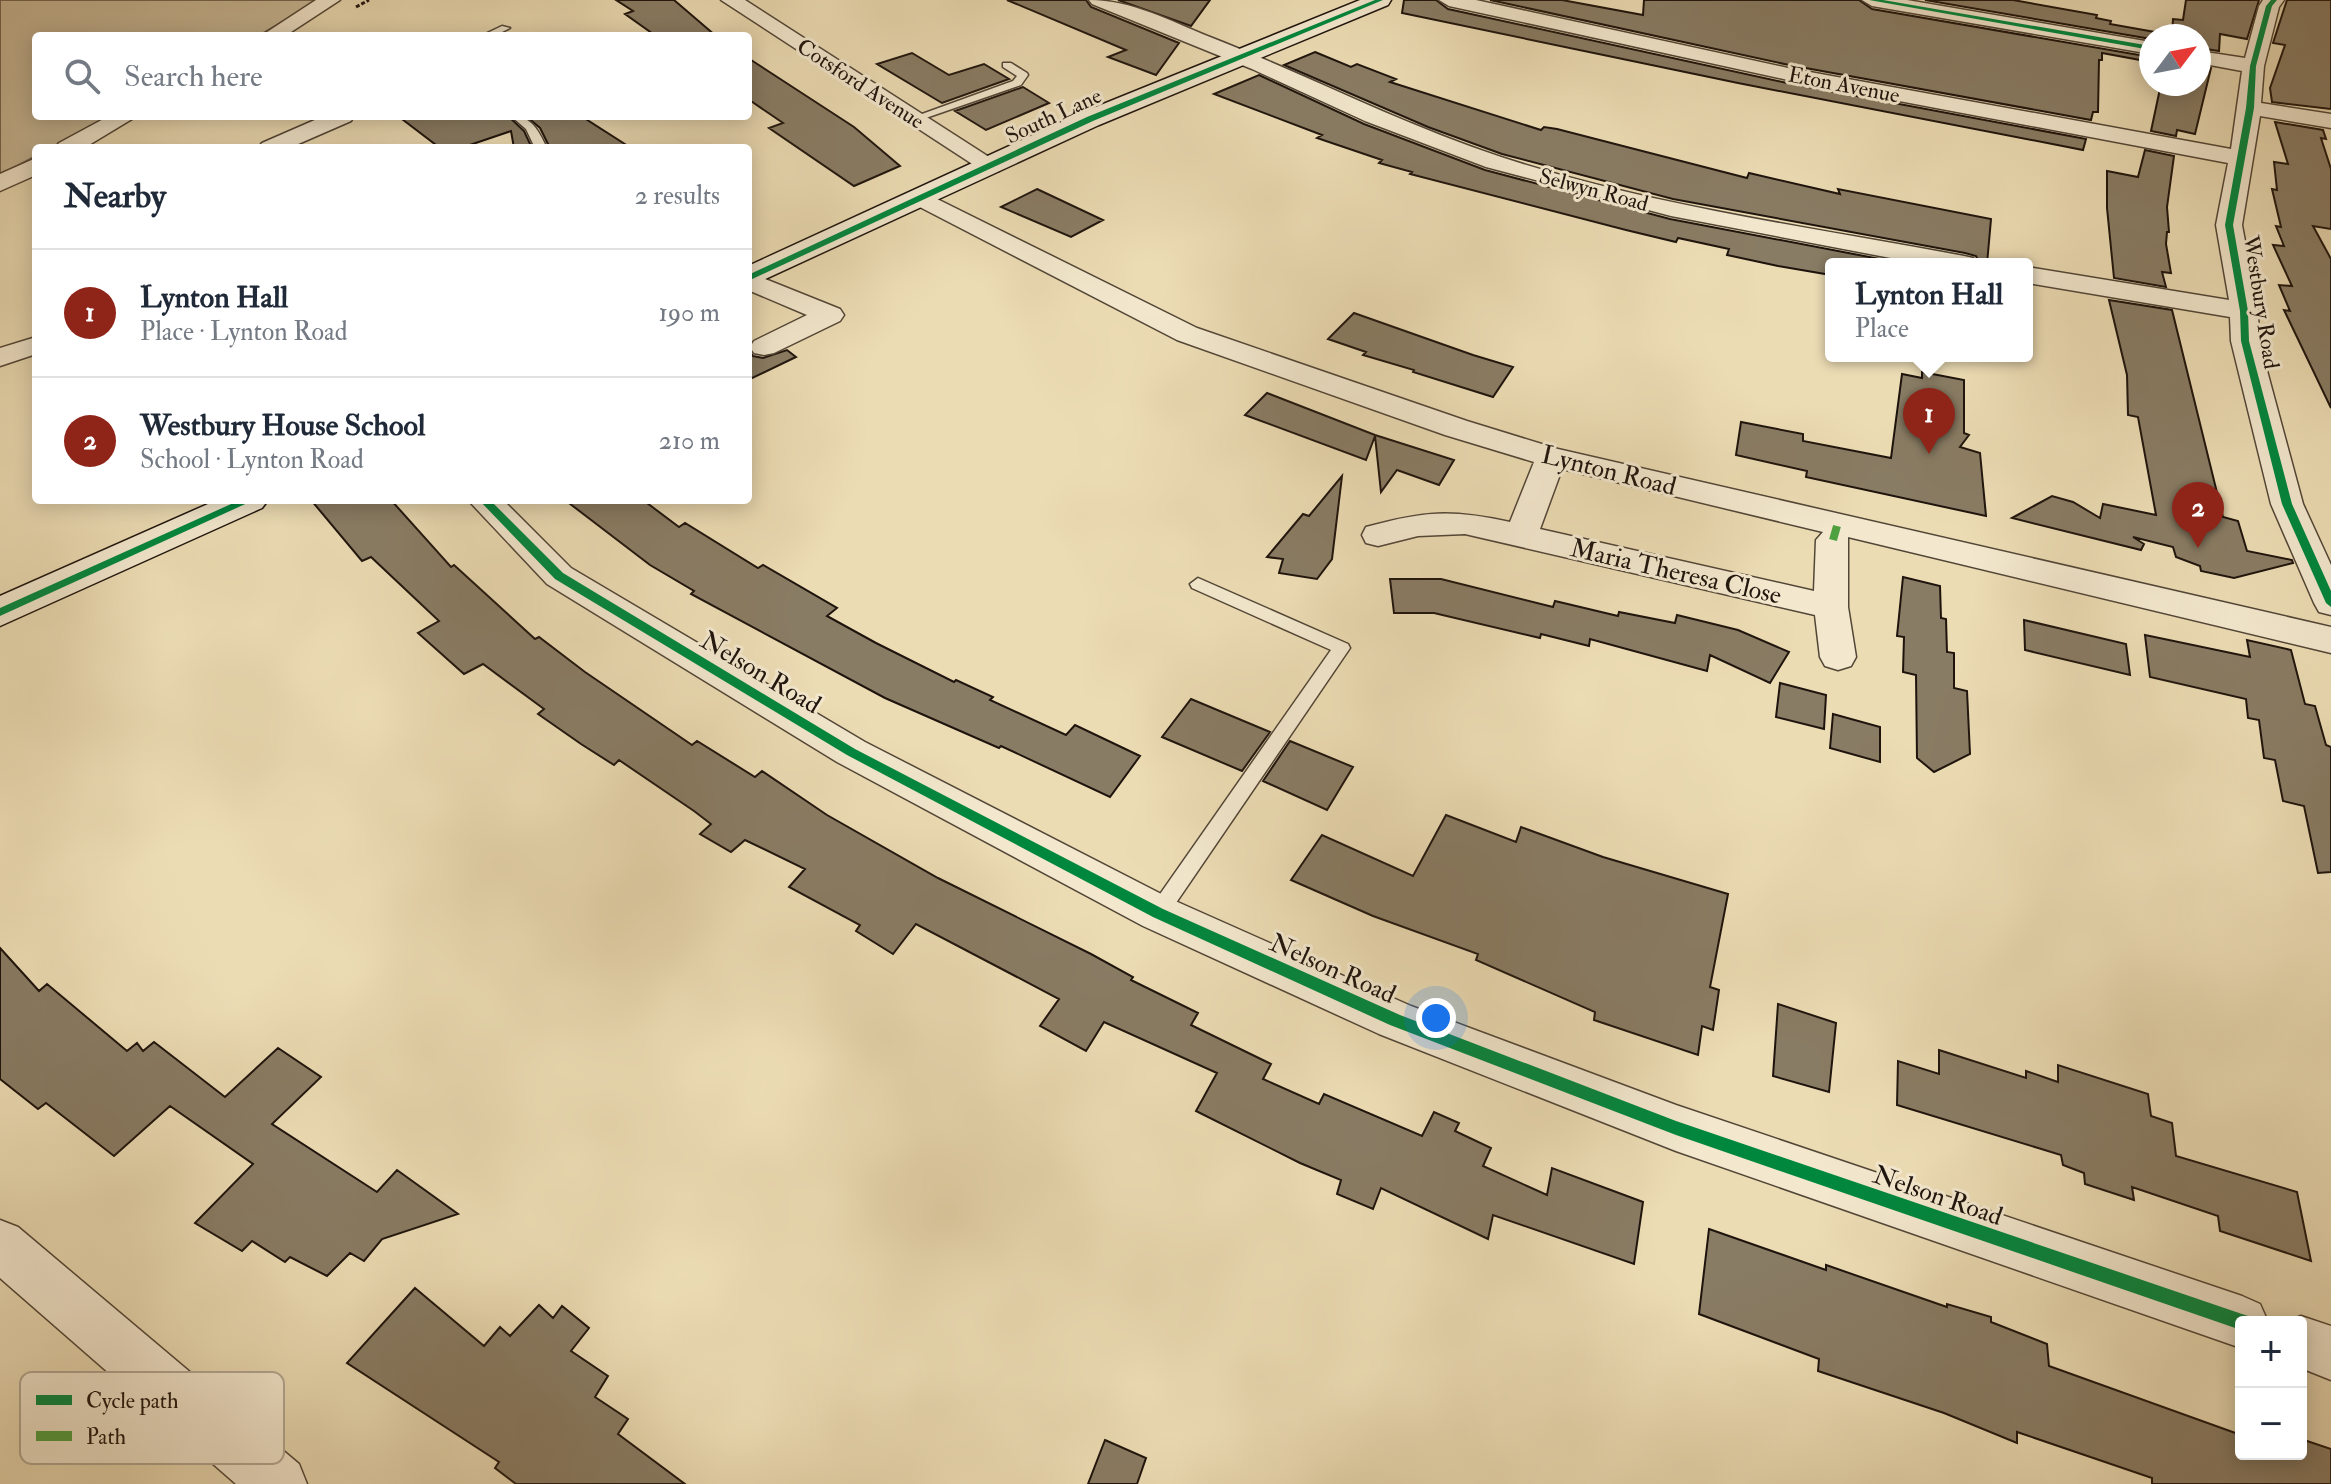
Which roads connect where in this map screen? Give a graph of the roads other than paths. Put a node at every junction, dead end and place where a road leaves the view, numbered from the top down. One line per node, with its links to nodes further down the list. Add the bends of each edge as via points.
1 (330, 0): 9 (street)
2 (731, 0): 17 (street, Cotsford Avenue)
3 (1099, 0): 12 (street, Selwyn Road)
4 (1380, 0): 12 (street, South Lane)
5 (1449, 0): 25 (street, Eton Avenue, via 1788,74)
6 (1872, 0): 11 (street)
7 (2269, 1): 15 (street, Westbury Road)
8 (505, 28): 10 (lane)
9 (278, 32)
10 (496, 32)
11 (2139, 46)
12 (1241, 56): 26 (street, South Lane); 28 (street, Selwyn Road, via 1317,93 1494,162 1671,209)
13 (2211, 59): 15 (street)
14 (1007, 65): 17 (lane, via 1023,75 1017,83)
15 (2253, 66): 16 (street, Westbury Road)
16 (2250, 108): 21 (street); 25 (street, Westbury Road)
17 (916, 118): 26 (street, Cotsford Avenue)
18 (119, 120): 22 (street)
19 (334, 120): 23 (street)
20 (521, 120): 24 (lane)
21 (2331, 121)
22 (74, 144)
23 (279, 144)
24 (539, 144)
25 (2241, 158): 32 (street, Westbury Road, via 2229,225)
26 (991, 166): 27 (street, South Lane)
27 (921, 198): 30 (street, South Lane); 36 (street, Lynton Road, via 1187,334)
28 (1932, 258)
29 (2033, 276): 32 (street)
30 (752, 277)
31 (752, 281): 34 (street, via 830,315)
32 (2244, 311): 39 (street, Westbury Road, via 2245,341 2287,504)
33 (32, 346): 35 (street)
34 (764, 347)
35 (0, 357)
36 (1551, 457): 40 (street); 47 (street, Lynton Road)
37 (240, 504): 46 (street)
38 (488, 504): 49 (street, Nelson Road, via 559,576 851,752)
39 (2315, 532): 44 (street, Westbury Road)
40 (1522, 534): 41 (street, Maria Theresa Close, via 1465,523 1418,525); 45 (street, Maria Theresa Close)
41 (1378, 535)
42 (1833, 540): 45 (street)
43 (1198, 584): 49 (lane, via 1342,648)
44 (2331, 603)
45 (1831, 607): 48 (street)
46 (0, 612)
47 (2331, 640)
48 (1838, 657)
49 (1158, 913): 51 (street, Nelson Road, via 1395,1020 1676,1128)
50 (0, 1245): 54 (street)
51 (2235, 1320)
52 (2307, 1344): 53 (street)
53 (2331, 1353)
54 (148, 1372)
55 (256, 1464): 56 (street)
56 (279, 1484)

